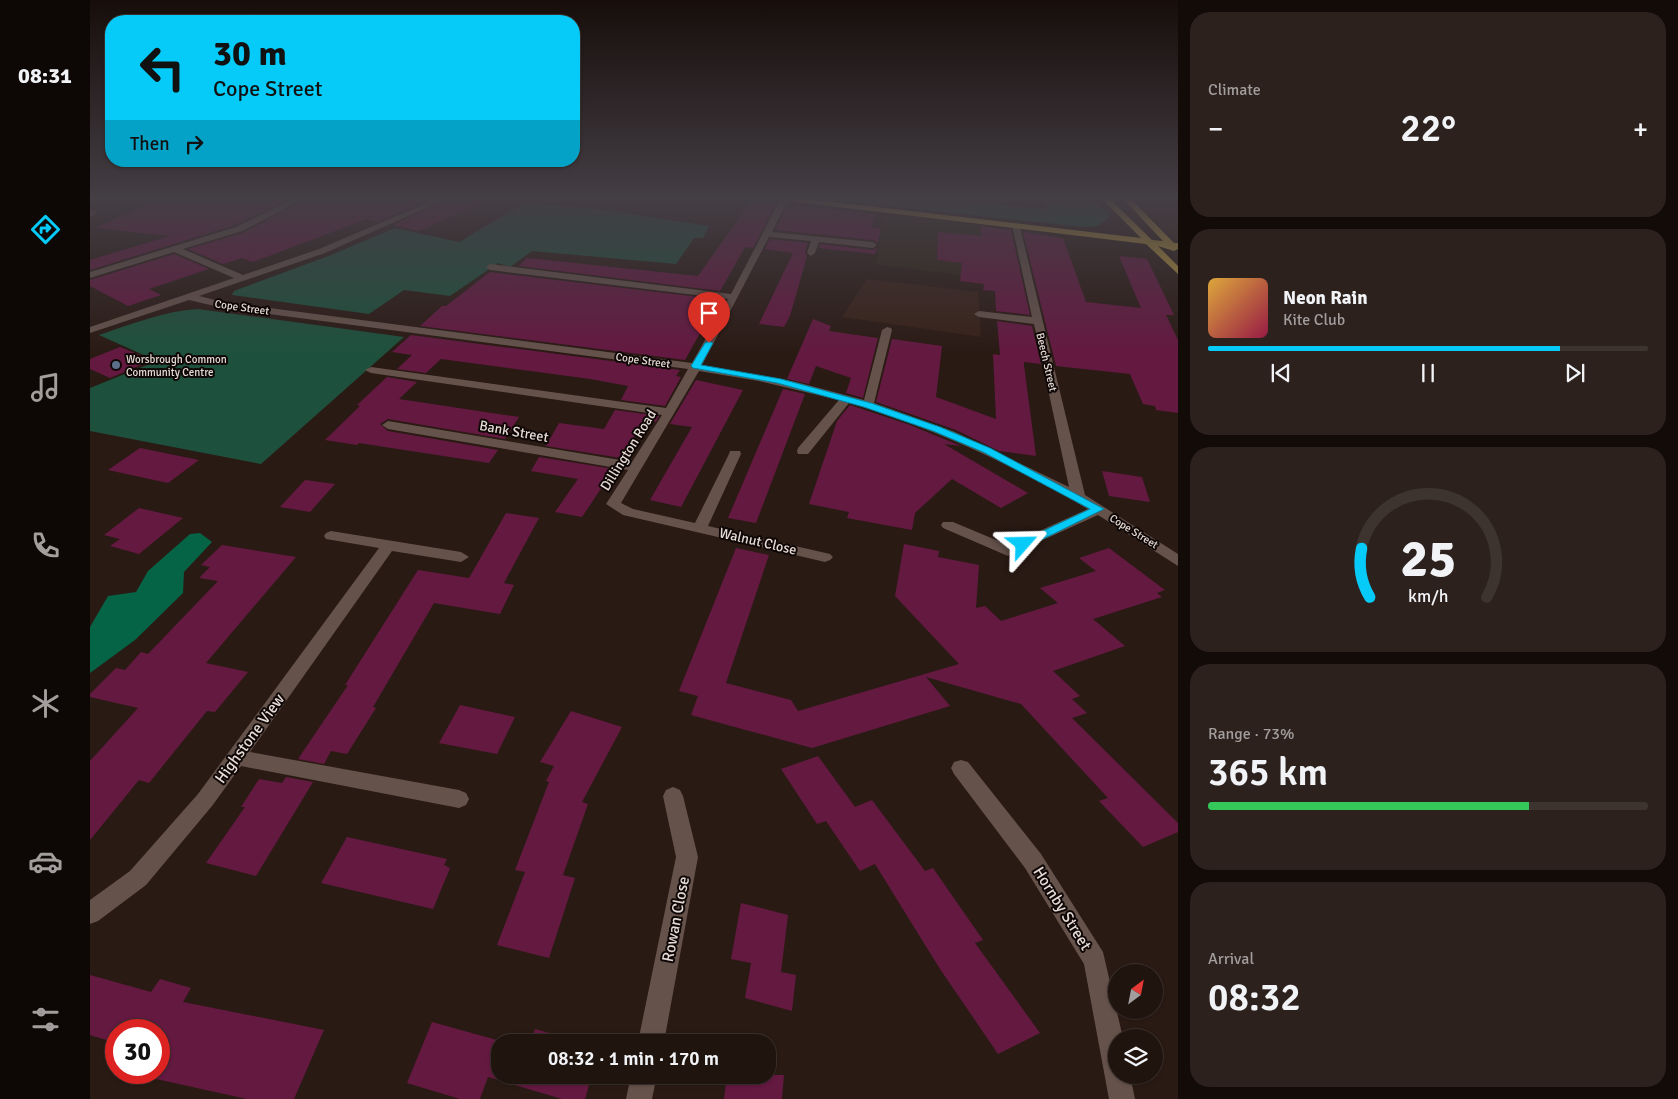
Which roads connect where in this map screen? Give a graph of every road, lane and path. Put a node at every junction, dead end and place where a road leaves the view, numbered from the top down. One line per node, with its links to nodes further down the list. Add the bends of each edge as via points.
1 (168, 251): 9 (street)
2 (180, 251): 10 (street)
3 (317, 251): 10 (street)
4 (758, 251): 12 (street, Dillington Road)
5 (1022, 251): 14 (street, Beech Street)
6 (1158, 251): 8 (highway)
7 (490, 267): 12 (street)
8 (1178, 271)
9 (90, 275)
10 (245, 279): 11 (street)
11 (190, 297): 15 (street); 17 (street, Cope Street, via 223,305)
12 (734, 297): 17 (street, Dillington Road)
13 (979, 314): 14 (street)
14 (1037, 321): 26 (street, Beech Street)
15 (90, 330)
16 (887, 330): 20 (street, via 872,399)
17 (696, 366): 19 (street, Cope Street, via 778,381); 21 (street, Dillington Road)
18 (371, 370): 21 (street)
19 (846, 399): 20 (street, Cope Street); 23 (street)
20 (867, 405): 26 (street, Cope Street, via 986,450)
21 (670, 412): 25 (street, Dillington Road)
22 (388, 425): 25 (street, Bank Street)
23 (803, 451)
24 (735, 454): 29 (street)
25 (636, 467): 29 (street, Dillington Road, via 613,504 628,512)
26 (1079, 499): 27 (street, Cope Street)
27 (1099, 509): 28 (street, via 1008,552); 34 (street, Cope Street)
28 (948, 525)
29 (696, 527): 33 (street, Walnut Close)
30 (331, 536): 31 (street)
31 (388, 546): 32 (street); 35 (street, Highstone View)
32 (461, 557)
33 (824, 557)
34 (1178, 560)
35 (235, 757): 38 (street); 39 (street, Highstone View, via 205,800 138,878)
36 (961, 768): 40 (street, Hornby Street, via 1033,860 1096,960)
37 (672, 796): 41 (street, Rowan Close, via 687,857)
38 (459, 799)
39 (90, 913)
40 (1109, 1029)
41 (652, 1034)
42 (642, 1084): 44 (street)
43 (1119, 1084): 45 (street)
44 (639, 1099)
45 (1122, 1099)

